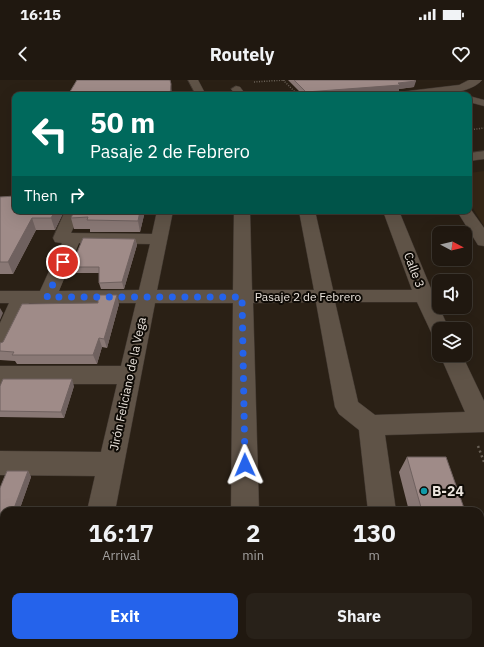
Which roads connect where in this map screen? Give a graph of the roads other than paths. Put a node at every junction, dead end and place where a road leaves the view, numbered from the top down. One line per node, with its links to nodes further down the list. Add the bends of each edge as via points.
1 (193, 80): 5 (street)
2 (476, 80): 3 (street); 4 (street, via 461,88)
3 (484, 82)
4 (441, 91): 6 (street); 7 (street)
5 (199, 92)
6 (431, 92)
7 (444, 92)
8 (472, 100): 9 (street)
9 (484, 103)
10 (484, 155): 11 (street)
11 (472, 157)
12 (73, 214): 18 (street, via 61,238)
13 (164, 214): 19 (street, Jirón Feliciano de la Vega)
14 (242, 214): 26 (street)
15 (309, 214): 27 (street)
16 (392, 214): 21 (street, Calle 3)
17 (467, 214): 20 (street)
18 (73, 238): 19 (street); 24 (street)
19 (159, 239): 25 (street, Jirón Feliciano de la Vega)
20 (484, 241)
21 (424, 296): 27 (street, Pasaje 2 de Febrero); 28 (street, Calle 3)
22 (0, 297): 23 (street, Pasaje 2 de Febrero)
23 (22, 297): 24 (street, Pasaje 2 de Febrero); 29 (street)
24 (47, 297): 25 (street, Pasaje 2 de Febrero)
25 (147, 297): 26 (street, Pasaje 2 de Febrero); 31 (street, Jirón Feliciano de la Vega)
26 (242, 297): 27 (street, Pasaje 2 de Febrero); 38 (street)
27 (325, 297): 34 (street, via 347,407)
28 (436, 322)
29 (0, 345)
30 (454, 362): 33 (street)
31 (130, 374): 32 (street); 36 (street, Jirón Feliciano de la Vega)
32 (0, 375)
33 (483, 422): 34 (street)
34 (371, 425): 39 (street)
35 (0, 463): 36 (street)
36 (111, 464): 37 (street, Jirón Feliciano de la Vega)
37 (102, 507)
38 (245, 507)
39 (381, 507)

